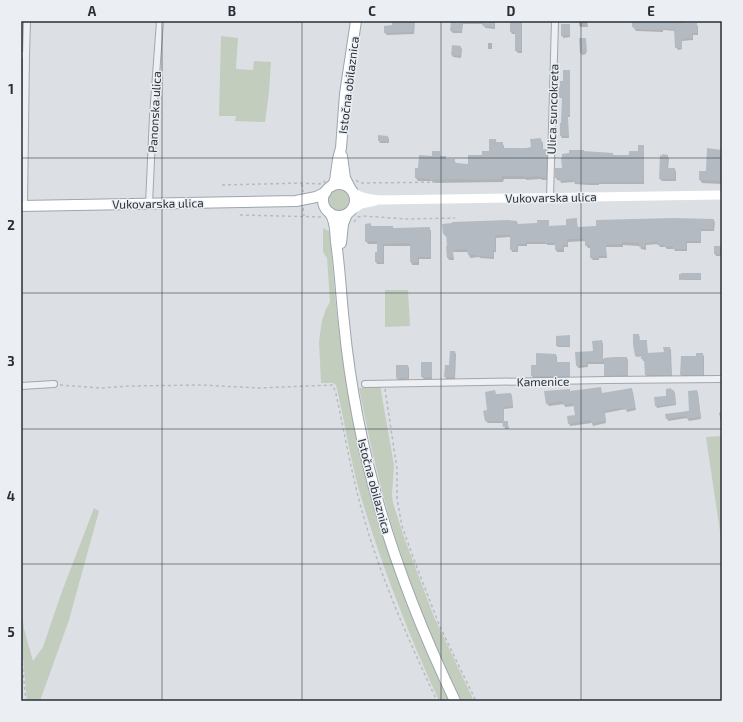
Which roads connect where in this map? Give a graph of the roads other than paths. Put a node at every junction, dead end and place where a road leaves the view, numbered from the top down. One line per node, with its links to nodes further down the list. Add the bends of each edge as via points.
1 (27, 21): 5 (street)
2 (160, 21): 13 (street, Panonska ulica)
3 (356, 21): 6 (main road, Istočna obilaznica, via 345,94)
4 (555, 21): 10 (street, Ulica suncokreta)
5 (24, 55): 14 (street)
6 (341, 148): 7 (main road, Istočna obilaznica, via 335,181); 8 (main road, Istočna obilaznica, via 345,178)
7 (329, 189): 8 (main road, via 341,184); 12 (main road, Vukovarska ulica, via 316,197); 15 (main road, via 323,200)
8 (351, 190): 11 (main road, Vukovarska ulica, via 362,197); 16 (main road, via 355,200)
9 (722, 195): 10 (main road, Vukovarska ulica)
10 (550, 198): 11 (main road, Vukovarska ulica)
11 (380, 200): 16 (main road, Vukovarska ulica, via 361,204)
12 (296, 201): 13 (main road, Vukovarska ulica); 15 (main road, Vukovarska ulica, via 316,204)
13 (149, 204): 14 (main road, Vukovarska ulica)
14 (23, 206)
15 (328, 211): 16 (main road, via 339,216); 17 (main road, Istočna obilaznica, via 335,224)
16 (350, 212): 17 (main road, Istočna obilaznica, via 343,224)
17 (339, 259): 22 (main road, Istočna obilaznica, via 352,386 370,476 394,555)
18 (722, 379): 20 (street, Kamenice)
19 (54, 384): 21 (street)
20 (364, 384)
21 (21, 386)
22 (455, 701)

